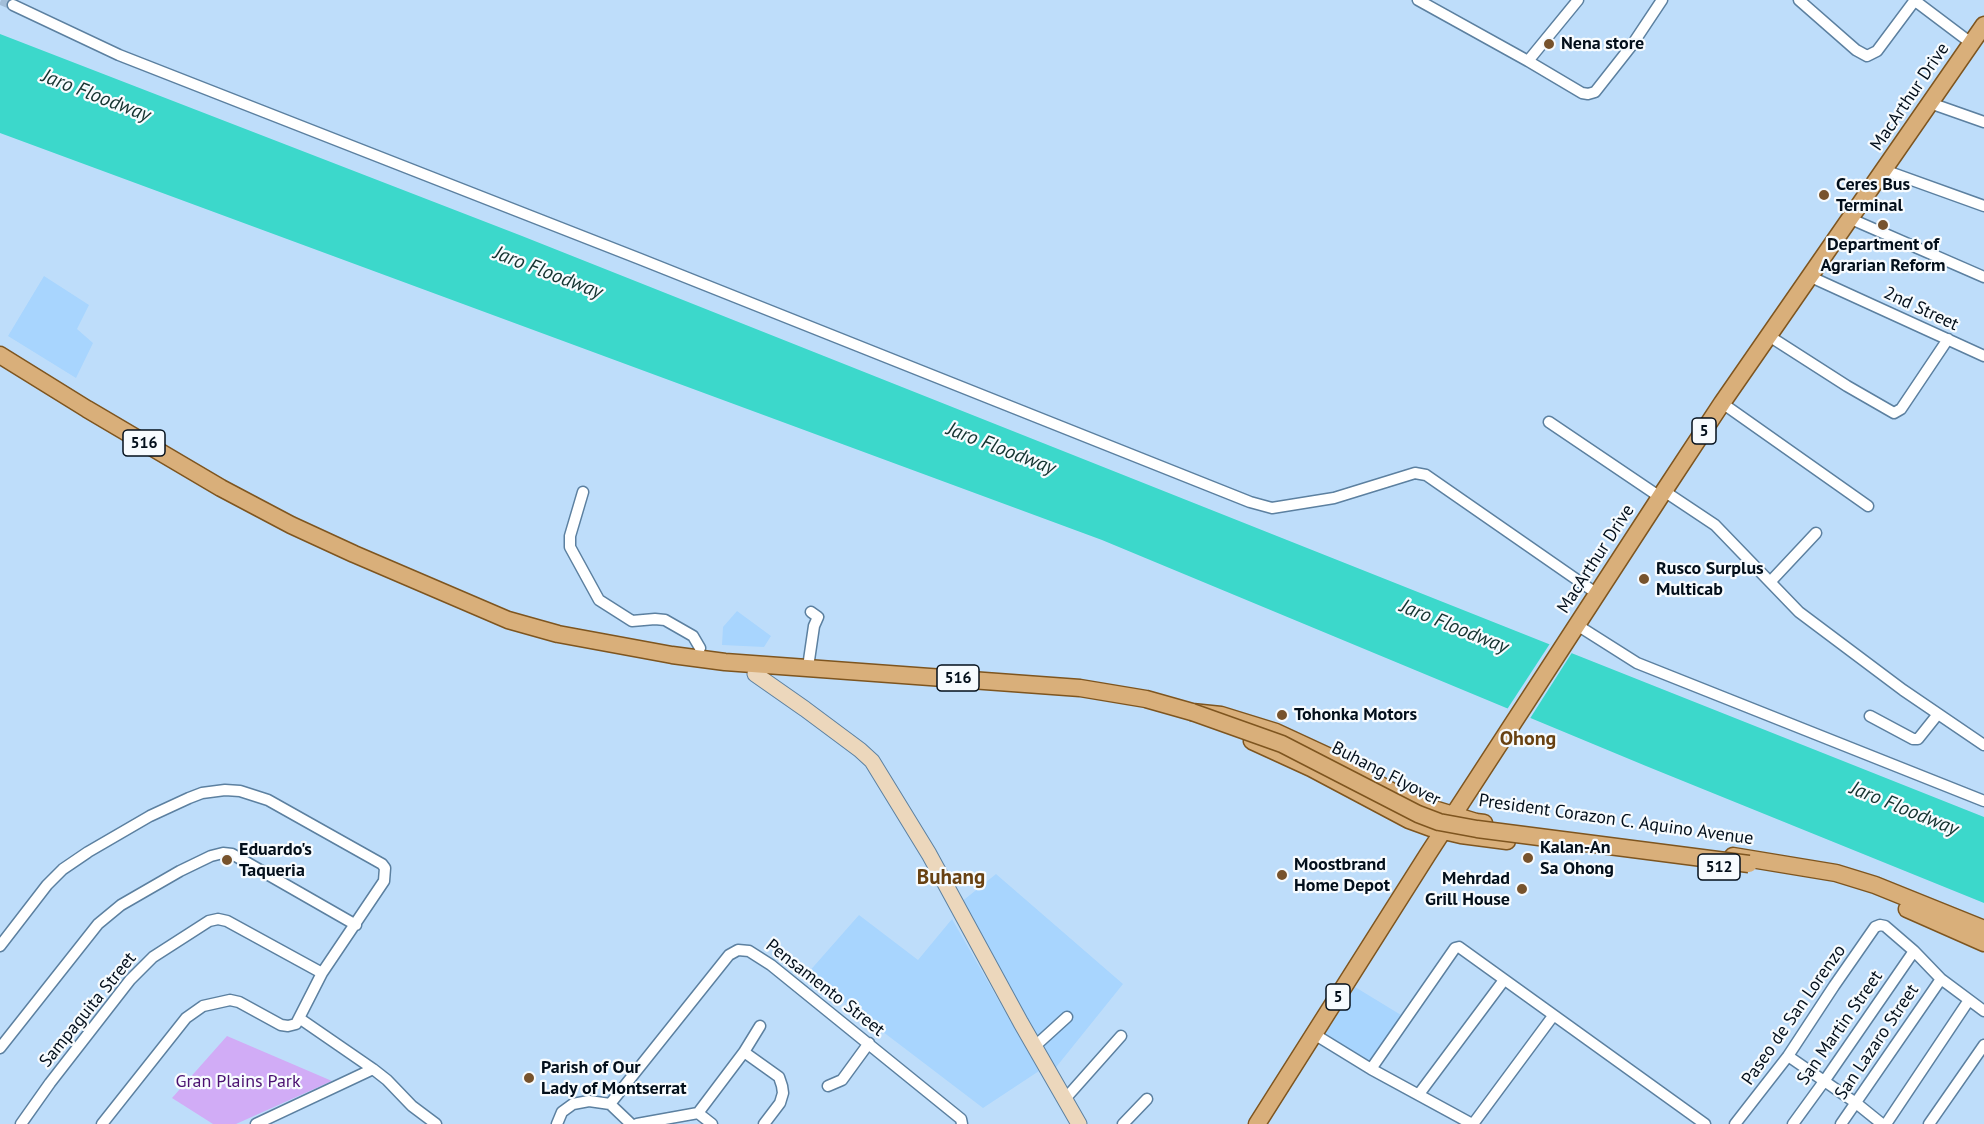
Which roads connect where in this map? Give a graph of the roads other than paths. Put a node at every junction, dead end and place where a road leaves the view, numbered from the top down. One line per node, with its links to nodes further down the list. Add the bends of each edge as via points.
1 (1418, 0): 9 (street)
2 (1578, 0): 9 (street)
3 (1662, 0): 9 (street, via 1595,92 1582,93)
4 (1799, 0): 5 (street, via 1867,56 1877,51)
5 (1914, 0): 8 (street)
6 (13, 5): 28 (street, via 120,55 1250,502 1272,508 1334,498 1415,473 1426,475)
7 (1984, 25): 8 (main road, MacArthur Drive / 5)
8 (1971, 43): 10 (main road, MacArthur Drive / 5)
9 (1528, 61)
10 (1930, 103): 11 (street); 12 (main road, MacArthur Drive / 5)
11 (1984, 122)
12 (1884, 170): 13 (street); 14 (main road, MacArthur Drive / 5)
13 (1984, 206)
14 (1851, 219): 15 (main road, MacArthur Drive / 5); 16 (street)
15 (1811, 277): 17 (main road, MacArthur Drive / 5); 18 (street, 2nd Street)
16 (1984, 277)
17 (1769, 336): 18 (street, via 1894,413 1901,409); 21 (main road, MacArthur Drive / 5)
18 (1948, 339): 20 (street, 2nd Street)
19 (0, 355): 32 (main road, President Corazon C. Aquino Avenue / 516, via 221,488 354,555 463,602 558,634)
20 (1984, 356)
21 (1722, 403): 24 (main road, MacArthur Drive / 5); 25 (street)
22 (1549, 422): 24 (street)
23 (583, 492): 31 (street, via 570,547 599,600 632,621 665,620 693,636)
24 (1662, 494): 27 (street, via 1715,525); 28 (main road, MacArthur Drive / 5)
25 (1868, 506)
26 (1816, 533): 27 (street)
27 (1771, 581): 36 (street, via 1799,612)
28 (1596, 593): 30 (main road, MacArthur Drive / 5)
29 (812, 612): 33 (street, via 818,617)
30 (1575, 627): 39 (main road, MacArthur Drive / 5); 40 (street, via 1637,663)
31 (700, 648): 32 (main road)
32 (721, 661): 33 (main road, President Corazon C. Aquino Avenue / 516); 34 (main road)
33 (808, 667): 35 (main road, President Corazon C. Aquino Avenue / 516, via 1080,688 1146,699)
34 (755, 674): 68 (street, via 872,761 929,854)
35 (1192, 712): 41 (main road, President Corazon C. Aquino Avenue / 516, via 1221,715 1276,732); 43 (main road, President Corazon C. Aquino Avenue / 516, via 1216,729 1292,758); 48 (main road, Buhang Flyover, bridge, via 1282,744 1439,822)
36 (1938, 714): 37 (street, via 1918,739); 38 (street)
37 (1870, 716)
38 (1984, 745)
39 (1468, 793): 41 (main road, via 1438,806); 42 (main road, MacArthur Drive / 5); 44 (main road, via 1475,814)
40 (1984, 801)
41 (1425, 807): 42 (main road, President Corazon C. Aquino Avenue / 516)
42 (1454, 815): 44 (main road, President Corazon C. Aquino Avenue / 512); 45 (main road, MacArthur Drive / 5)
43 (1409, 820): 45 (main road, President Corazon C. Aquino Avenue / 516); 47 (main road, via 1420,831)
44 (1492, 824): 49 (main road, President Corazon C. Aquino Avenue / 512)
45 (1443, 831): 46 (main road, President Corazon C. Aquino Avenue / 512); 47 (main road, MacArthur Drive / 5)
46 (1472, 837): 47 (main road, via 1453,840); 49 (main road, President Corazon C. Aquino Avenue / 512)
47 (1428, 854): 64 (main road, MacArthur Drive / 5)
48 (1749, 864): 49 (main road, President Corazon C. Aquino Avenue / 512)
49 (1769, 867): 51 (main road, President Corazon C. Aquino Avenue / 512, via 1836,873); 52 (main road, President Corazon C. Aquino Avenue / 512, via 1873,895)
50 (356, 925): 53 (street, via 384,881 382,864 268,800 225,790 202,793 150,816 63,869); 55 (street); 69 (street, via 232,854 212,856 121,905 98,924)
51 (1984, 929)
52 (1984, 943)
53 (0, 946)
54 (1914, 951): 56 (street); 71 (street, Paseo de San Lorenzo, via 1885,926 1875,927); 74 (street, San Martin Street)
55 (322, 973): 62 (street); 83 (street, Sampaguita Street, via 227,921 209,921 153,957 130,980)
56 (1941, 978): 58 (street); 79 (street, San Lazaro Street)
57 (1504, 980): 60 (street); 73 (street, via 1463,949 1455,948); 76 (street)
58 (1969, 1000): 59 (street); 100 (street)
59 (1984, 1011)
60 (1553, 1016): 95 (street); 96 (street)
61 (1067, 1017): 68 (street)
62 (299, 1018): 72 (street); 84 (street, via 292,1025 281,1025 230,1000 203,1006 186,1018)
63 (760, 1026): 70 (street)
64 (1314, 1034): 73 (street); 94 (main road, MacArthur Drive / 5)
65 (1121, 1036): 77 (street)
66 (869, 1043): 75 (street, via 842,1080); 80 (street, Pensamento Street, via 760,957 738,950 729,955); 82 (street, Pensamento Street)
67 (1984, 1045): 101 (street)
68 (1034, 1047): 77 (street)
69 (0, 1048)
70 (744, 1052): 81 (street); 91 (street, via 779,1077 782,1086 780,1103)
71 (1788, 1056): 74 (street); 97 (street, Paseo de San Lorenzo)
72 (373, 1069): 85 (street); 86 (street)
73 (1371, 1069): 76 (street)
74 (1825, 1080): 79 (street); 98 (street, San Martin Street)
75 (828, 1086)
76 (1419, 1094): 95 (street)
77 (1065, 1099): 92 (street)
78 (1147, 1099): 93 (street)
79 (1856, 1103): 99 (street, San Lazaro Street); 100 (street)
80 (610, 1104): 87 (street, via 573,1104 562,1112); 88 (street)
81 (698, 1113): 89 (street); 90 (street)
82 (962, 1121)
83 (21, 1124)
84 (102, 1124)
85 (256, 1124)
86 (436, 1124)
87 (557, 1124)
88 (631, 1124)
89 (637, 1124)
90 (712, 1124)
91 (765, 1124)
92 (1079, 1124)
93 (1123, 1124)
94 (1257, 1124)
95 (1473, 1124)
96 (1705, 1124)
97 (1735, 1124)
98 (1793, 1124)
99 (1841, 1124)
100 (1884, 1124)
101 (1929, 1124)

